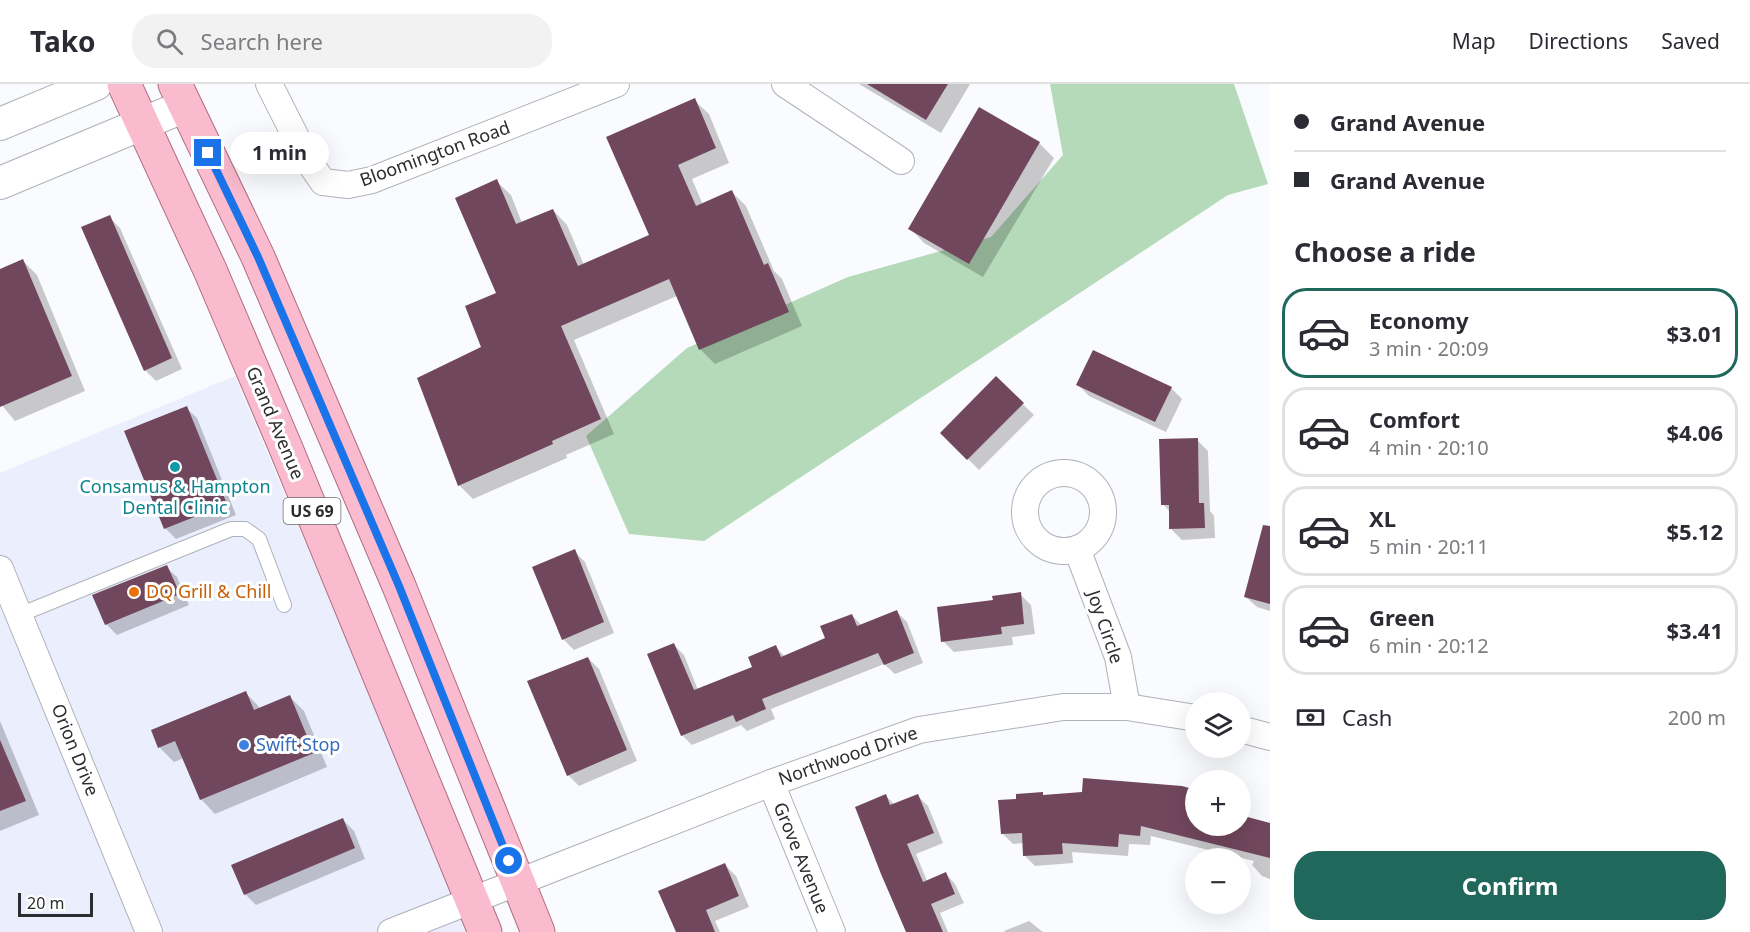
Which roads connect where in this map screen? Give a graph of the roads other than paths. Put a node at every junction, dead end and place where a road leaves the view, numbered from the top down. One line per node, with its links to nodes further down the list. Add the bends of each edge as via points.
1 (96, 84): 7 (street)
2 (124, 84): 8 (main road, Grand Avenue / US 69)
3 (269, 84): 4 (street, Bloomington Road, via 306,159 323,182 348,185 372,180)
4 (616, 84)
5 (785, 84): 9 (street)
6 (180, 95): 8 (street); 20 (main road, US 69, via 258,257 399,586)
7 (0, 124)
8 (143, 125): 10 (street); 21 (main road, Grand Avenue / US 69, via 285,446)
9 (901, 160)
10 (0, 183)
11 (1077, 549): 15 (street, Joy Circle, via 1118,657)
12 (0, 569): 14 (street, Orion Drive)
13 (284, 604): 14 (lane, via 258,539 245,530 231,529)
14 (19, 615): 22 (street, Orion Drive)
15 (1126, 707): 16 (street, Northwood Drive); 19 (street, Northwood Drive, via 1063,707 919,730)
16 (1185, 716)
17 (1251, 732): 18 (street)
18 (1270, 737)
19 (771, 783): 20 (street, Northwood Drive); 26 (street, Grove Avenue)
20 (517, 882): 21 (street, Northwood Drive); 25 (main road, US 69)
21 (472, 900): 23 (street, Northwood Drive); 24 (main road, Grand Avenue / US 69)
22 (149, 932)
23 (392, 932)
24 (485, 932)
25 (538, 932)
26 (832, 932)

